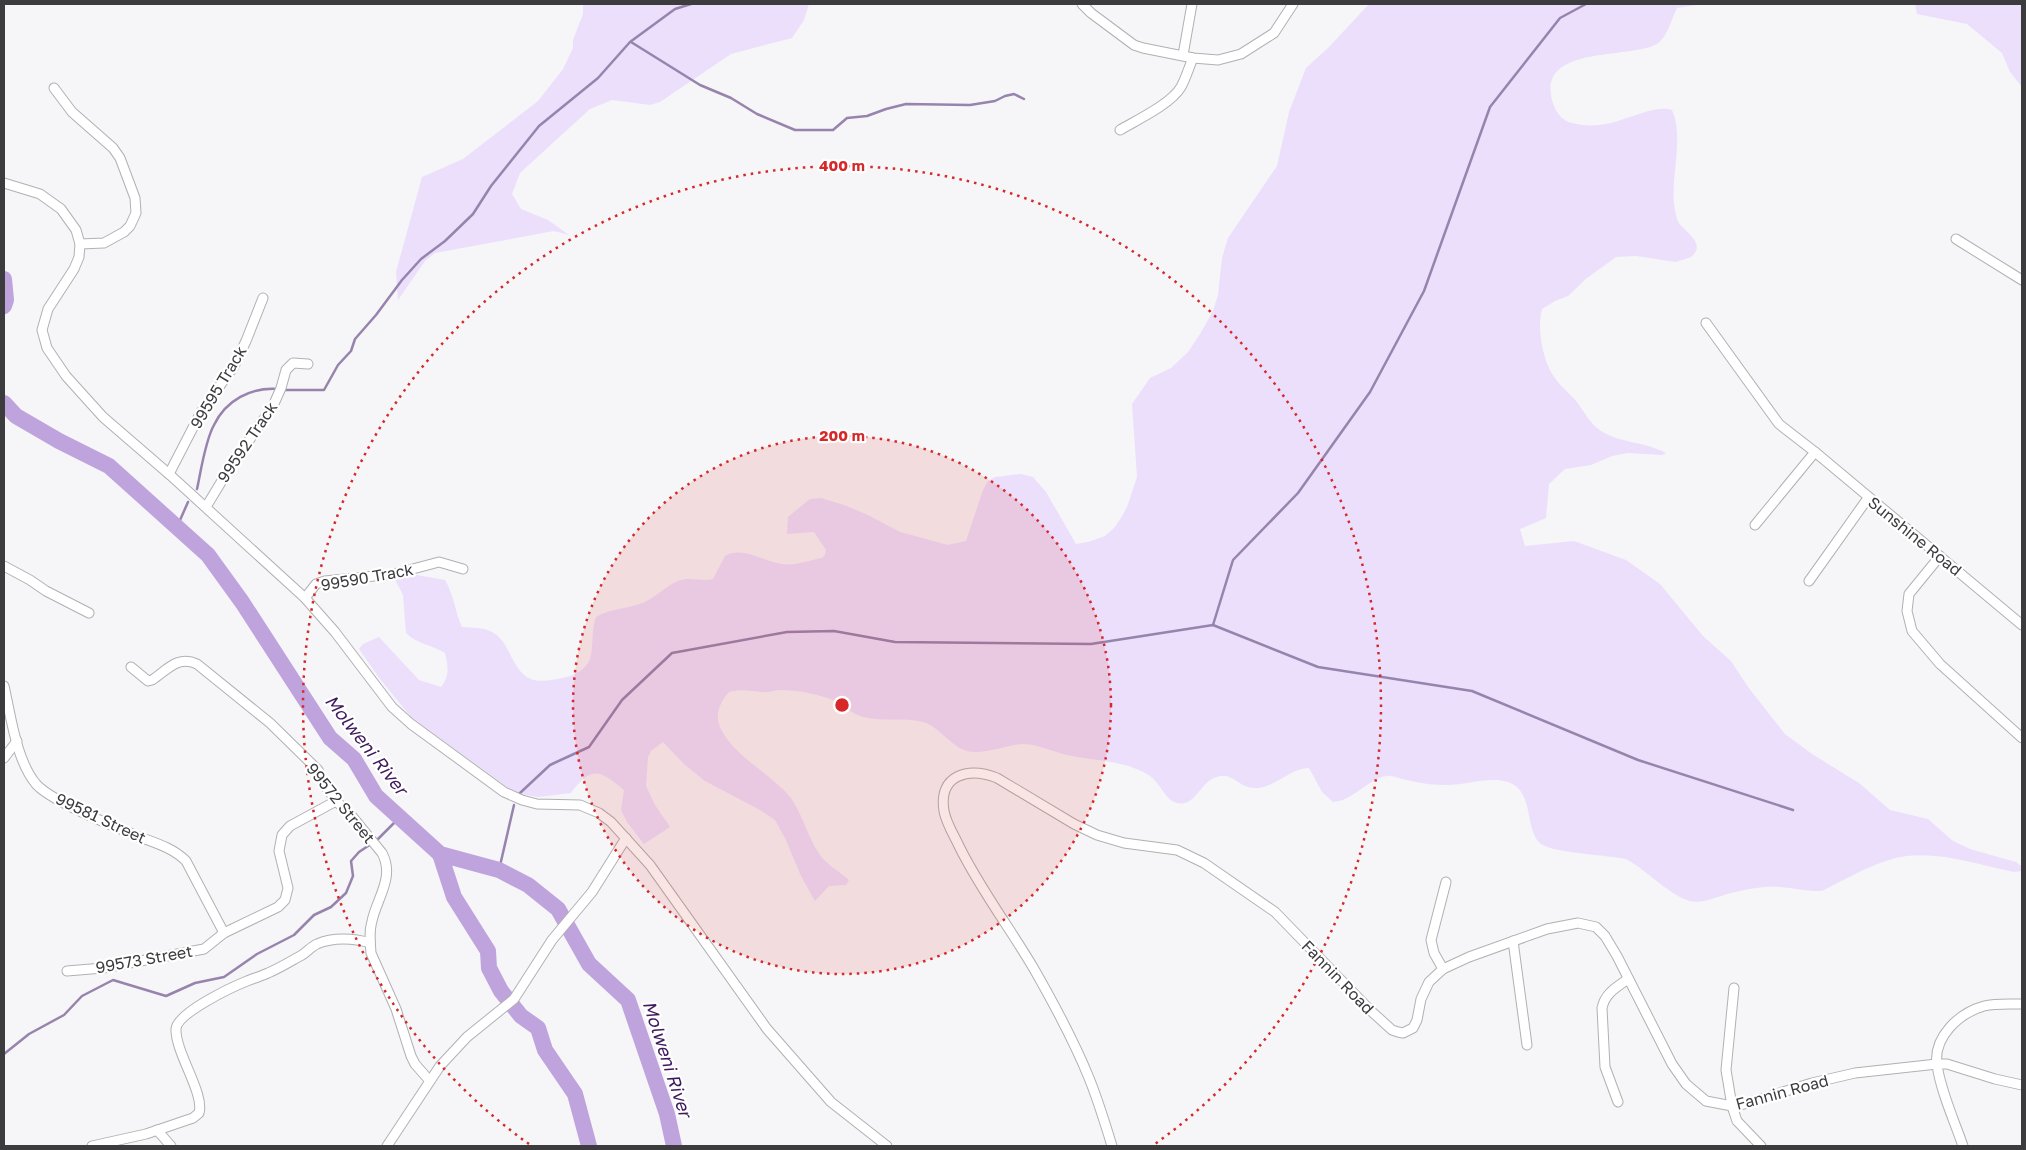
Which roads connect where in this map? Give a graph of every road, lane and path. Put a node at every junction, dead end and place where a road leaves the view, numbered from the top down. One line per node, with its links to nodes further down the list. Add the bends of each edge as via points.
1 (1082, 4): 4 (street, via 1134,45)
2 (1192, 4): 4 (street)
3 (1293, 4): 5 (street, via 1274,33 1241,54 1218,60)
4 (1182, 55): 5 (street)
5 (1193, 58): 7 (street, via 1178,92)
6 (54, 88): 10 (street, via 72,112 113,148 135,198 136,213 130,226 117,237 97,244)
7 (1120, 130)
8 (4, 183): 10 (street, via 40,194 61,209 76,230)
9 (1956, 239): 11 (street)
10 (80, 244): 16 (street, via 74,269 48,309 42,330 44,342 66,376 103,417)
11 (2022, 280)
12 (263, 298): 16 (street, 99595 Track, via 234,366 201,412)
13 (1706, 323): 15 (street, Sunshine Road, via 1779,424)
14 (308, 364): 18 (street, 99592 Track, via 293,363 286,370 274,406)
15 (1812, 455): 17 (street, Sunshine Road); 19 (street)
16 (169, 474): 18 (street)
17 (1868, 498): 20 (street, Sunshine Road); 23 (street)
18 (206, 507): 24 (street)
19 (1755, 525)
20 (1940, 556): 26 (street, Sunshine Road); 29 (street, via 1909,594 1907,611 1912,631 1940,664)
21 (4, 566): 25 (street)
22 (463, 569): 24 (street, 99590 Track, via 439,562 394,574 332,580 316,584)
23 (1808, 581)
24 (305, 598): 33 (street, via 392,706 411,724 504,792 537,804 580,805 599,813)
25 (89, 613)
26 (2022, 624)
27 (131, 667): 32 (street, 99572 Street, via 148,681 176,662 197,664 284,735 318,770)
28 (4, 686): 30 (street, 99581 Street)
29 (2022, 738)
30 (17, 741): 31 (street); 35 (street, 99581 Street, via 32,778 45,791 96,818 179,854 186,861)
31 (4, 758)
32 (336, 801): 35 (street, 99573 Street, via 290,826 282,835 279,851 288,888 282,904); 37 (street, 99572 Street, via 386,860 387,876 372,922)
33 (626, 838): 45 (street, via 592,892 566,922 511,1002 467,1037); 53 (street, via 650,865 767,1029 831,1102)
34 (1446, 882): 38 (street, via 1431,940)
35 (224, 933): 39 (street, 99573 Street, via 208,947 195,951 103,968)
36 (1512, 941): 38 (street, Fannin Road); 40 (street, Fannin Road, via 1566,924 1588,924 1605,936); 43 (street)
37 (370, 943): 45 (street, 99572 Street, via 411,1056); 49 (street, via 351,939 319,943 268,974 247,981 189,1012 178,1022 176,1029 200,1109 196,1116)
38 (1443, 969): 54 (street, Fannin Road, via 1429,982 1413,1028 1403,1033 1392,1030 1275,912 1204,863 1177,850 1110,840 1074,824 983,772 962,774 954,779 944,794 944,812 966,860 1052,1003 1089,1077)
39 (67, 971)
40 (1628, 979): 47 (street, via 1610,992 1602,1008 1605,1067); 48 (street, Fannin Road, via 1672,1064 1686,1084 1706,1101)
41 (1734, 988): 48 (street, via 1726,1070)
42 (2022, 1004): 44 (street, via 1986,1006 1961,1018 1943,1036)
43 (1527, 1045)
44 (1936, 1064): 46 (street, Fannin Road, via 1947,1064); 48 (street, Fannin Road, via 1855,1073); 56 (street)
45 (429, 1080): 52 (street)
46 (2022, 1085)
47 (1618, 1102)
48 (1732, 1106): 55 (street, via 1737,1122)
49 (157, 1130): 50 (street); 51 (street)
50 (92, 1146)
51 (171, 1146)
52 (387, 1146)
53 (888, 1146)
54 (1112, 1146)
55 (1761, 1146)
56 (1962, 1146)

